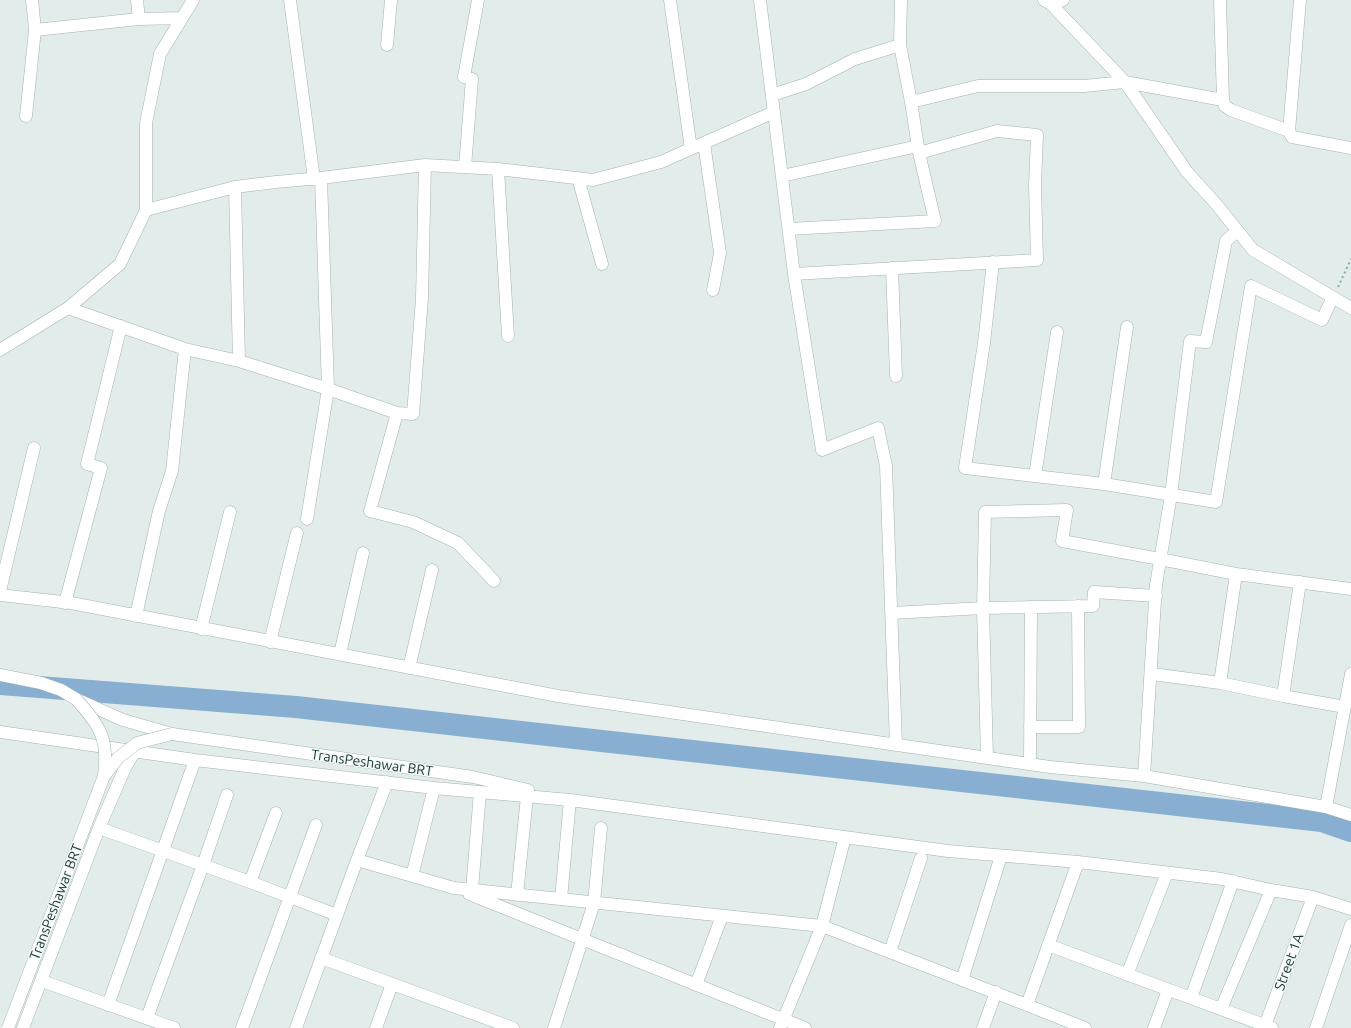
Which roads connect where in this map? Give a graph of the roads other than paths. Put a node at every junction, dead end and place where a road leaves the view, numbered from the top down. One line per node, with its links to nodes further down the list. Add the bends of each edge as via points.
1 (32, 0): 16 (street)
2 (137, 0): 15 (street)
3 (193, 0): 14 (street)
4 (290, 0): 35 (street)
5 (391, 0): 17 (street)
6 (478, 0): 31 (street, via 464,77 472,79)
7 (670, 0): 28 (street)
8 (760, 0): 20 (street)
9 (900, 0): 18 (street)
10 (1063, 0): 13 (street)
11 (1220, 0): 21 (street)
12 (1300, 0): 25 (street)
13 (1048, 2): 19 (street)
14 (182, 18): 15 (street); 37 (street, via 160,54 146,122)
15 (138, 19): 16 (street)
16 (35, 30): 24 (street)
17 (387, 45)
18 (900, 45): 20 (street, via 855,59 806,84); 22 (street)
19 (1125, 82): 21 (street); 22 (street, via 1084,86 978,86); 39 (street, via 1187,172 1217,204)
20 (772, 95): 23 (street)
21 (1223, 100): 25 (street, via 1225,106 1231,110)
22 (911, 102): 29 (street)
23 (774, 112): 26 (street); 33 (street)
24 (26, 116)
25 (1289, 131): 27 (street, via 1292,137)
26 (704, 143): 28 (street); 44 (street, via 720,253)
27 (1351, 148)
28 (692, 149): 34 (street, via 661,162 593,180)
29 (918, 150): 33 (street); 38 (street, via 935,221); 40 (street, via 997,131 1037,135 1037,260)
30 (425, 165): 31 (street); 35 (street); 57 (street, via 422,298 413,414)
31 (466, 167): 32 (street)
32 (498, 169): 34 (street); 51 (street)
33 (782, 176): 38 (street)
34 (578, 178): 41 (street)
35 (318, 179): 36 (street); 56 (street)
36 (235, 187): 37 (street); 54 (street)
37 (146, 210): 46 (street, via 120,264)
38 (789, 229): 43 (street)
39 (1237, 231): 45 (street, via 1254,250); 61 (street, via 1226,241 1206,342 1190,341)
40 (992, 262): 42 (street); 59 (street, via 984,343 965,468)
41 (602, 264)
42 (892, 268): 43 (street); 55 (street)
43 (794, 274): 79 (street, via 822,450 878,428 886,466)
44 (713, 290)
45 (1333, 297): 47 (street); 61 (street, via 1322,320 1251,286 1216,502)
46 (68, 308): 48 (street); 53 (street)
47 (1351, 308)
48 (121, 326): 52 (street); 75 (street, via 87,464 101,468)
49 (1126, 327): 60 (street)
50 (1058, 332): 59 (street)
51 (508, 336)
52 (185, 348): 54 (street); 80 (street, via 172,471 159,511)
53 (0, 350)
54 (239, 362): 56 (street)
55 (896, 376)
56 (328, 388): 57 (street); 63 (street)
57 (397, 413): 69 (street, via 370,512 413,522 458,543)
58 (34, 448): 72 (street)
59 (1035, 476): 60 (street)
60 (1104, 484): 61 (street)
61 (1171, 495): 66 (street)
62 (230, 512): 81 (street)
63 (307, 519)
64 (297, 533): 82 (street)
65 (363, 553): 83 (street)
66 (1160, 559): 68 (street); 74 (street); 78 (street, via 1062,542 1067,510 985,512)
67 (432, 570): 84 (street)
68 (1236, 574): 70 (street); 88 (street)
69 (494, 581)
70 (1300, 582): 71 (street); 89 (street)
71 (1351, 589)
72 (0, 591)
73 (0, 595): 75 (street)
74 (1156, 596): 76 (street, via 1094,592 1093,606); 86 (street)
75 (66, 602): 80 (street)
76 (1078, 606): 77 (street); 92 (street, via 1079,727)
77 (1031, 607): 78 (street); 92 (street)
78 (983, 608): 79 (street); 97 (street)
79 (892, 613): 95 (street)
80 (136, 616): 81 (street)
81 (201, 629): 82 (street)
82 (270, 642): 83 (street)
83 (340, 654): 84 (street)
84 (409, 668): 95 (street, via 558,696)
85 (0, 674): 90 (street, TransPeshawar BRT, via 41,683)
86 (1152, 674): 88 (street); 101 (street)
87 (1351, 674): 91 (street)
88 (1220, 683): 89 (street)
89 (1283, 696): 91 (street)
90 (76, 699): 94 (street, TransPeshawar BRT, bridge, via 123,720); 100 (street, TransPeshawar BRT, bridge, via 99,728 105,744)
91 (1345, 706): 108 (street)
92 (1030, 727): 99 (street)
93 (0, 732): 96 (street)
94 (172, 734): 100 (street, TransPeshawar BRT, bridge, via 137,743 118,758); 107 (street, TransPeshawar BRT, via 473,777)
95 (896, 745): 97 (street)
96 (135, 751): 98 (street); 112 (street)
97 (987, 758): 99 (street)
98 (195, 760): 102 (street); 115 (street)
99 (1030, 764): 101 (street)
100 (104, 776): 156 (street, TransPeshawar BRT, bridge)
101 (1144, 776): 108 (street)
102 (388, 782): 103 (street); 118 (street)
103 (434, 788): 104 (street); 122 (street)
104 (480, 792): 106 (street); 126 (street)
105 (227, 795): 120 (street)
106 (527, 796): 107 (street); 128 (street)
107 (570, 800): 114 (street); 131 (street)
108 (1326, 807): 110 (street)
109 (276, 813): 123 (street)
110 (1351, 815)
111 (316, 825): 129 (street)
112 (99, 828): 115 (street); 144 (street)
113 (601, 828): 132 (street)
114 (845, 837): 116 (street); 137 (street)
115 (163, 851): 120 (street); 151 (street)
116 (1001, 856): 119 (street); 143 (street)
117 (921, 858): 140 (street)
118 (357, 860): 122 (street); 134 (street)
119 (1078, 862): 121 (street); 139 (street)
120 (203, 865): 123 (street); 153 (street)
121 (1167, 873): 124 (street); 142 (street)
122 (412, 876): 125 (street)
123 (250, 882): 129 (street)
124 (1233, 882): 127 (street); 149 (street)
125 (454, 888): 126 (street); 138 (street)
126 (472, 890): 128 (street)
127 (1271, 890): 130 (street); 152 (street)
128 (517, 894): 131 (street)
129 (290, 897): 134 (street); 159 (street)
130 (1313, 897): 133 (street); 155 (street, Street 1A)
131 (561, 899): 132 (street)
132 (594, 903): 135 (street); 138 (street)
133 (1351, 909)
134 (337, 915): 141 (street)
135 (722, 916): 137 (street); 146 (street)
136 (1351, 925): 168 (street)
137 (822, 926): 140 (street); 154 (street)
138 (583, 939): 146 (street); 163 (street)
139 (1048, 945): 142 (street); 150 (street)
140 (890, 952): 143 (street)
141 (321, 958): 145 (street); 160 (street)
142 (1127, 975): 147 (street)
143 (962, 980): 148 (street)
144 (42, 981): 151 (street); 157 (street)
145 (392, 984): 161 (street); 162 (street)
146 (696, 985): 154 (street)
147 (1168, 990): 149 (street); 167 (street)
148 (996, 992): 150 (street); 165 (street)
149 (1192, 998): 152 (street)
150 (1028, 1004): 166 (street)
151 (108, 1005): 153 (street)
152 (1221, 1009): 155 (street)
153 (147, 1018): 158 (street)
154 (781, 1024): 164 (street)
155 (1267, 1027)
156 (8, 1028)
157 (23, 1028)
158 (174, 1028)
159 (242, 1028)
160 (296, 1028)
161 (376, 1028)
162 (512, 1028)
163 (554, 1028)
164 (805, 1028)
165 (983, 1028)
166 (1085, 1028)
167 (1154, 1028)
168 (1316, 1028)

